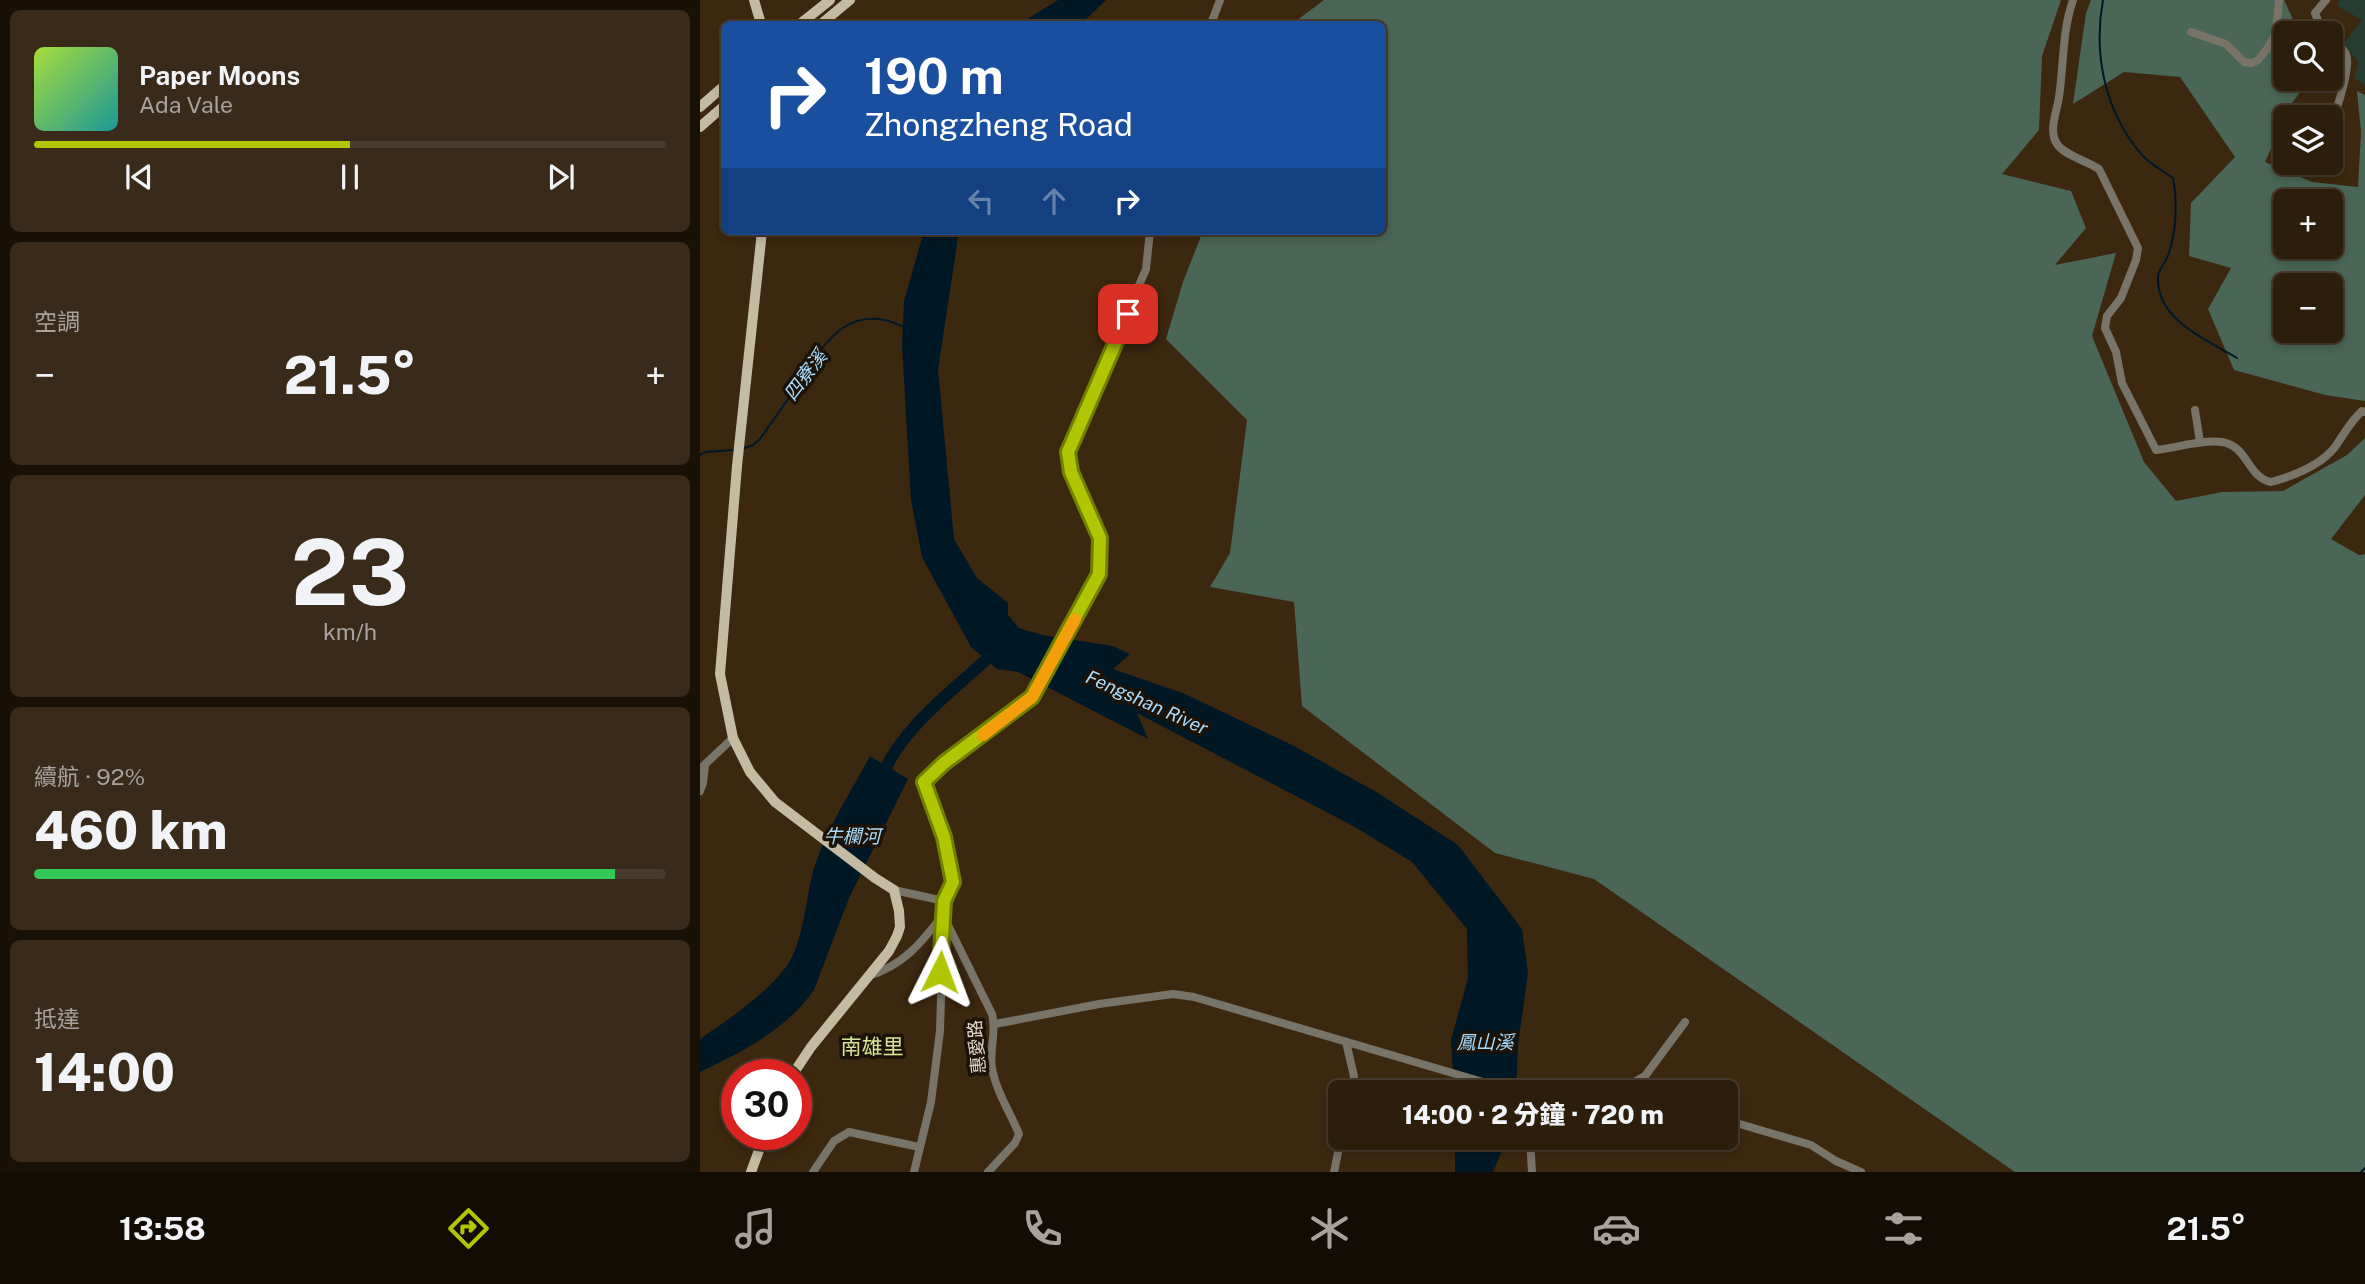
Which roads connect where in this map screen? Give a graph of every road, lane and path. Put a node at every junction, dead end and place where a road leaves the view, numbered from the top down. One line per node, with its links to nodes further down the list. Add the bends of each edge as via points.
1 (754, 0): 8 (main road)
2 (830, 0): 9 (main road)
3 (850, 0): 10 (main road)
4 (1220, 0): 11 (street)
5 (2073, 0): 24 (street, via 2063,37 2053,135 2064,152 2099,169 2138,248 2105,328 2122,383 2156,450)
6 (2279, 0): 13 (street, via 2276,33 2263,55 2252,63 2244,62 2226,44)
7 (2326, 0): 12 (street, via 2315,13)
8 (760, 21)
9 (804, 21)
10 (825, 21)
11 (1212, 21)
12 (2318, 21)
13 (2191, 32)
14 (2343, 49): 15 (street, via 2348,60)
15 (2343, 84)
16 (721, 89): 17 (main road)
17 (700, 107)
18 (721, 109): 19 (main road)
19 (700, 127)
20 (762, 235): 25 (main road, via 720,674)
21 (1150, 235): 29 (street, via 1146,269 1068,452 1071,472 1100,538 1099,574 1032,697 924,782 944,837 953,882)
22 (2195, 410): 24 (street)
23 (2365, 412): 24 (street, via 2351,422 2326,456 2271,482 2257,477 2238,448 2223,442)
24 (2200, 442)
25 (733, 738): 26 (street); 28 (main road, via 758,783 775,802)
26 (702, 768): 27 (street)
27 (700, 791)
28 (894, 890): 29 (street); 31 (main road, via 900,926 889,951)
29 (944, 901): 30 (street)
30 (943, 915): 31 (street, via 917,947 888,970); 33 (street, 惠愛路); 40 (street, via 940,1031 931,1102)
31 (867, 977): 35 (main road)
32 (1685, 1021): 38 (street)
33 (995, 1024): 34 (street, via 1173,994); 47 (street, 惠愛路, via 992,1070 1019,1134)
34 (1346, 1042): 36 (street); 37 (street)
35 (803, 1059)
36 (1353, 1080)
37 (1474, 1080)
38 (1638, 1080)
39 (1738, 1124): 50 (street, via 1811,1145)
40 (919, 1147): 45 (street, via 849,1132 834,1141); 46 (street)
41 (759, 1150): 44 (main road)
42 (1339, 1150): 48 (street)
43 (1531, 1150): 49 (street)
44 (751, 1172)
45 (813, 1172)
46 (914, 1172)
47 (988, 1172)
48 (1334, 1172)
49 (1532, 1172)
50 (1861, 1172)

